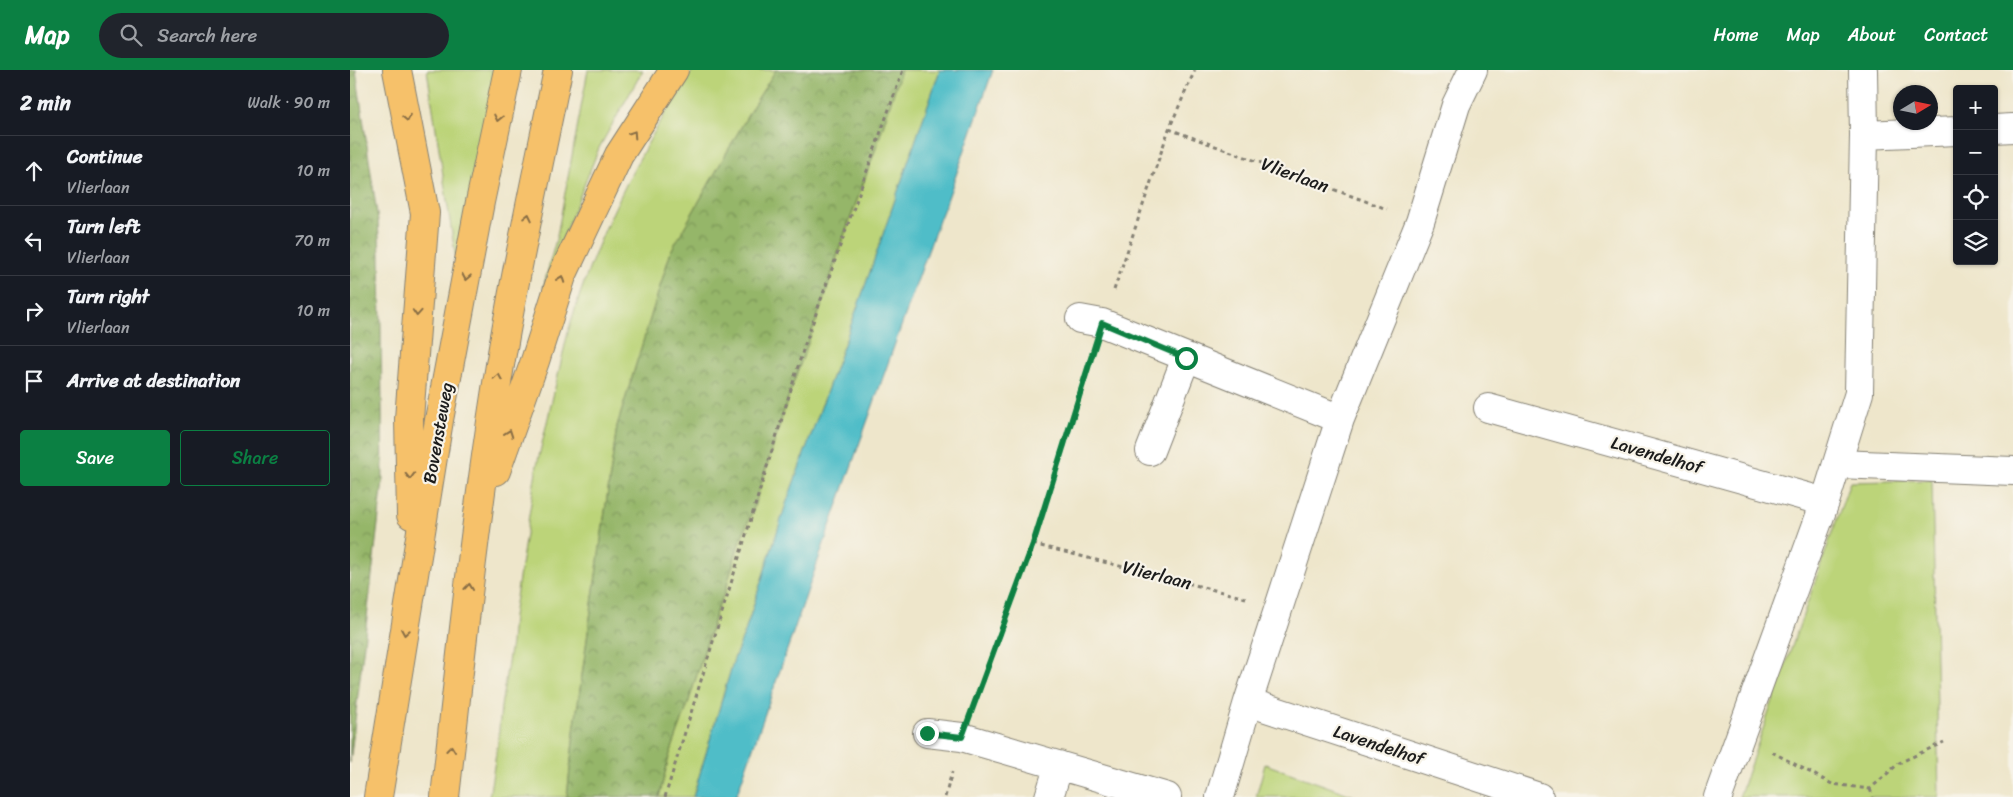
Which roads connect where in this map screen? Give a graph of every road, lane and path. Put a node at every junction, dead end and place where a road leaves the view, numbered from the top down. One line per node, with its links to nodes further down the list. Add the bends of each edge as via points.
1 (398, 70): 25 (main road, one-way to 25, via 425,213 409,419)
2 (508, 70): 25 (main road, Bovensteweg, one-way to 25, via 478,211)
3 (558, 70): 23 (main road, one-way to 3, via 517,269)
4 (674, 70): 23 (main road, one-way to 4, via 562,276 619,155)
5 (903, 70): 36 (path, via 804,347)
6 (1195, 70): 10 (path)
7 (1473, 70): 14 (street, via 1456,105)
8 (1863, 70): 13 (street)
9 (2013, 128): 11 (street)
10 (1169, 129): 14 (path, Vlierlaan); 15 (path)
11 (1998, 129)
12 (1953, 131): 13 (street)
13 (1864, 135): 20 (street, via 1860,393)
14 (1420, 222): 18 (street)
15 (1091, 321): 16 (street); 24 (path)
16 (1186, 358): 18 (street); 19 (street)
17 (1488, 408): 22 (street, Lavendelhof)
18 (1340, 419): 26 (street)
19 (1150, 451)
20 (1838, 464): 21 (street); 22 (street)
21 (2013, 471)
22 (1825, 502): 29 (street)
23 (476, 528): 35 (main road, one-way to 23)
24 (1033, 544): 26 (path, Vlierlaan); 30 (path)
25 (413, 584): 34 (main road, Bovensteweg, one-way to 34)
26 (1280, 607): 27 (street)
27 (1248, 702): 40 (street); 41 (street, Lavendelhof)
28 (927, 733): 30 (street)
29 (1739, 735): 33 (path, via 1832,784); 42 (street)
30 (962, 737): 32 (street); 37 (path)
31 (1944, 742): 33 (path, via 1899,763)
32 (1059, 766): 38 (street); 39 (street)
33 (1870, 789): 43 (path)
34 (378, 797)
35 (445, 797)
36 (665, 797)
37 (945, 797)
38 (1049, 797)
39 (1167, 797)
40 (1220, 797)
41 (1539, 797)
42 (1718, 797)
43 (1874, 797)

